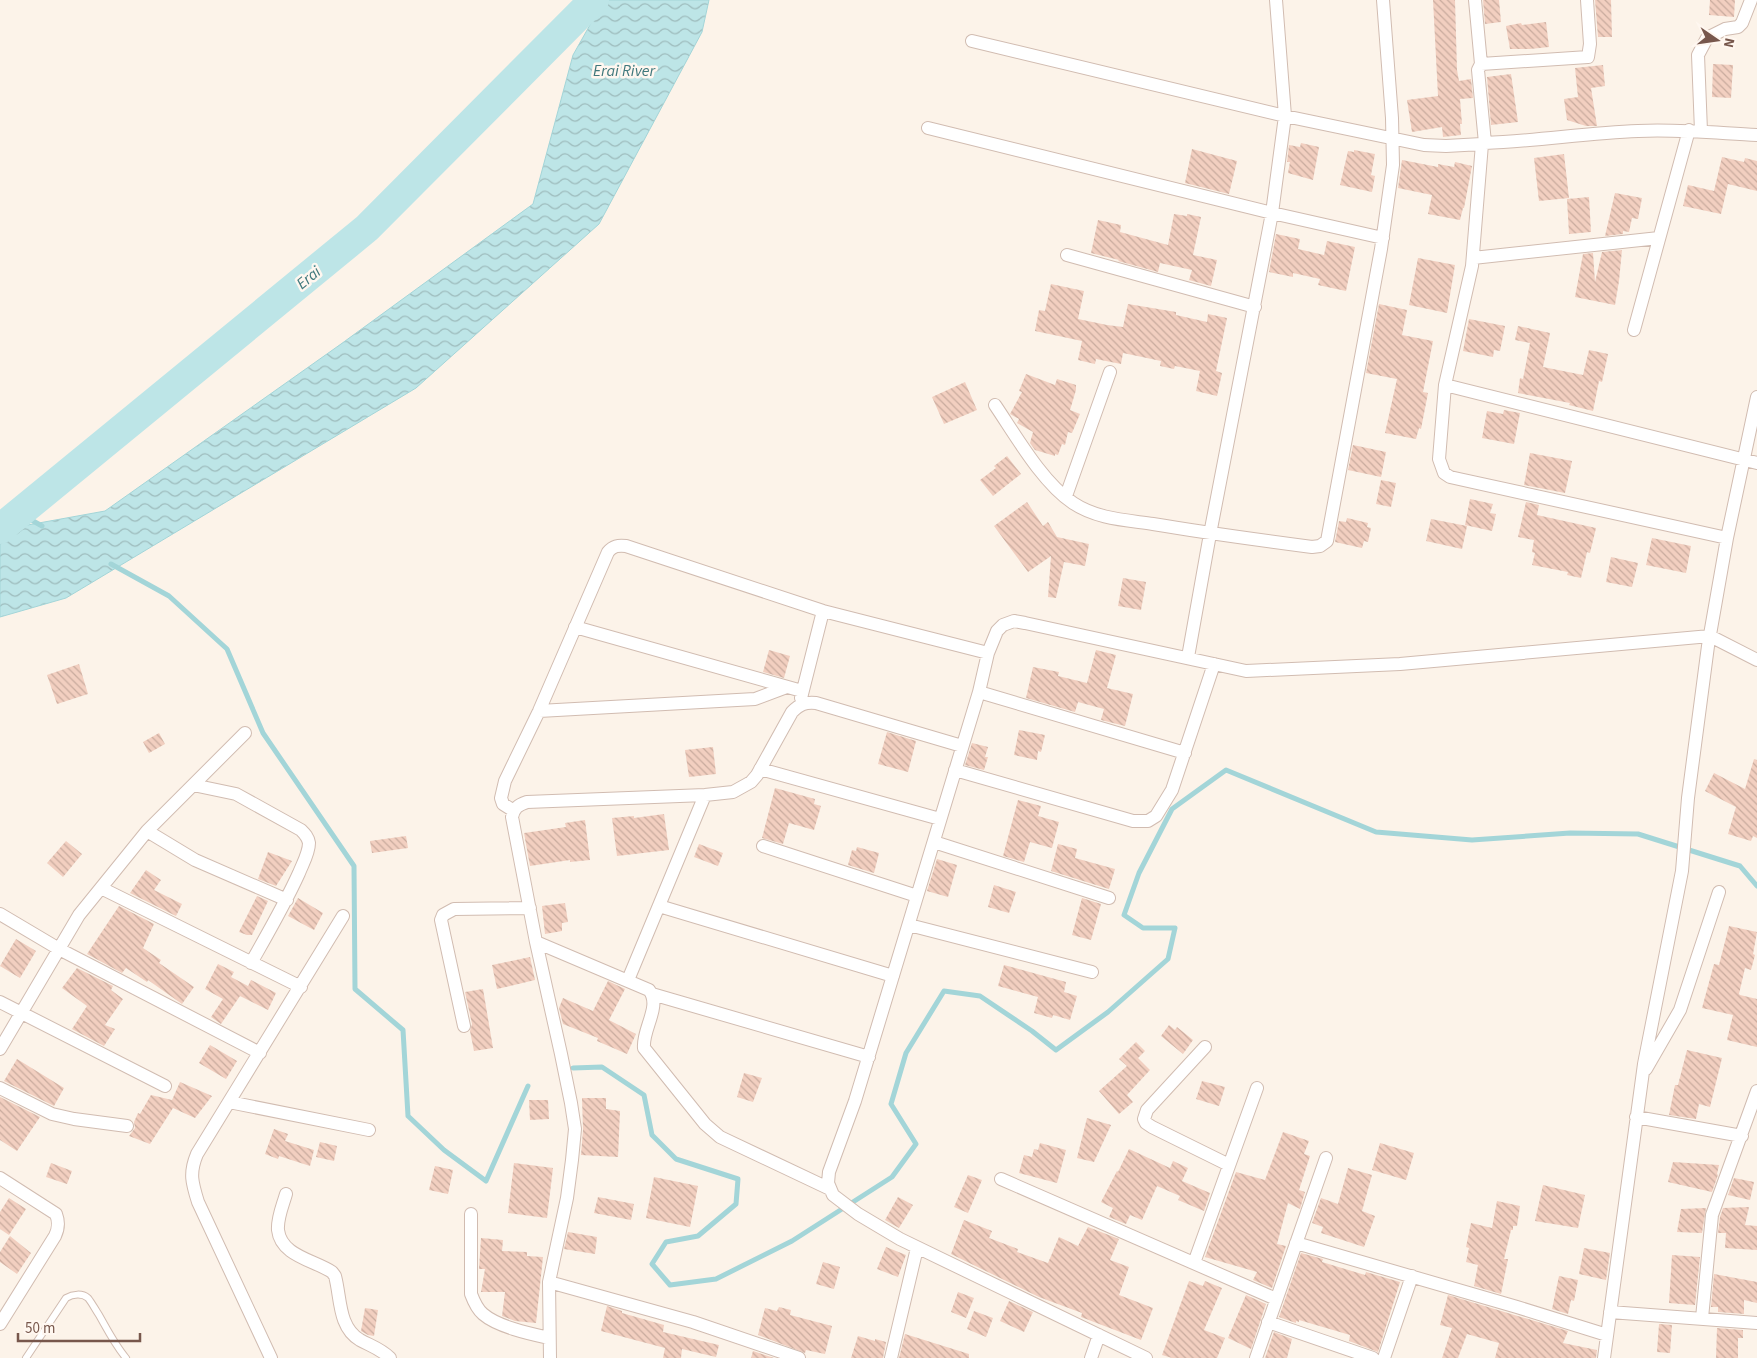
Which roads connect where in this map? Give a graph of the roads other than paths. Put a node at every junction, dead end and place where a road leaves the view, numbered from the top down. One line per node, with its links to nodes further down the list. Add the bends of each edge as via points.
1 (1276, 0): 8 (street)
2 (1383, 0): 12 (street)
3 (1475, 0): 7 (street)
4 (1587, 0): 7 (street, via 1588,57)
5 (1751, 0): 10 (street, via 1738,27 1707,38 1698,55)
6 (972, 41): 8 (street)
7 (1481, 64): 13 (street, via 1478,70)
8 (1285, 116): 12 (street); 14 (street)
9 (928, 128): 14 (street)
10 (1695, 131): 11 (street); 13 (street, via 1637,131); 16 (street)
11 (1757, 135)
12 (1392, 138): 13 (street, via 1424,145); 15 (street, via 1393,166)
13 (1484, 144): 18 (street)
14 (1272, 213): 15 (street); 19 (street)
15 (1382, 238): 28 (street, via 1327,541 1312,547)
16 (1660, 238): 18 (street); 20 (street)
17 (1067, 255): 19 (street)
18 (1473, 258): 22 (street)
19 (1255, 307): 28 (street)
20 (1634, 330)
21 (1110, 372): 27 (street)
22 (1445, 385): 25 (street); 29 (street, via 1439,459 1444,473 1450,477)
23 (1757, 397): 25 (street)
24 (995, 405): 27 (street, via 1028,455)
25 (1744, 461): 26 (street); 29 (street)
26 (1757, 463)
27 (1066, 496): 28 (street, via 1097,515)
28 (1210, 534): 34 (street)
29 (1727, 538): 32 (street)
30 (824, 611): 31 (street, via 618,545 608,552); 33 (street); 38 (street)
31 (575, 626): 37 (street); 41 (street)
32 (1710, 636): 35 (street); 36 (street, via 1400,664 1246,671); 79 (street, via 1688,798 1682,871)
33 (988, 653): 34 (street, via 1000,628 1014,621); 39 (street)
34 (1188, 657): 36 (street)
35 (1757, 660)
36 (1214, 664): 44 (street)
37 (787, 687): 38 (street); 41 (street, via 754,699)
38 (802, 691): 40 (street)
39 (979, 692): 43 (street); 44 (street)
40 (799, 705): 43 (street, via 816,703); 45 (street)
41 (539, 711): 49 (street, via 503,788 503,804)
42 (245, 733): 47 (street)
43 (962, 746): 46 (street)
44 (1185, 753): 46 (street, via 1166,802 1156,816 1142,822)
45 (760, 769): 48 (street, via 751,782 738,790); 50 (street)
46 (955, 770): 50 (street)
47 (193, 785): 51 (street); 58 (street, via 236,794 308,836 307,854)
48 (705, 795): 49 (street, via 527,802); 59 (street)
49 (514, 811): 60 (street, via 512,817)
50 (940, 819): 52 (street)
51 (147, 831): 54 (street); 58 (street, via 195,860)
52 (934, 842): 56 (street); 57 (street)
53 (763, 846): 56 (street)
54 (101, 888): 65 (street); 66 (street)
55 (1719, 892): 79 (street, via 1680,1010)
56 (917, 896): 63 (street)
57 (1109, 898)
58 (287, 900): 66 (street)
59 (659, 906): 68 (street); 69 (street)
60 (530, 908): 64 (street); 74 (street, via 454,910 443,915 441,920)
61 (0, 914): 65 (street)
62 (343, 916): 70 (street)
63 (909, 924): 67 (street); 68 (street)
64 (536, 942): 69 (street); 100 (street, via 564,1064 575,1129 567,1198)
65 (59, 949): 73 (street); 77 (street)
66 (252, 963): 70 (street)
67 (1092, 972)
68 (893, 976): 78 (street)
69 (628, 980): 71 (street, via 644,986)
70 (301, 986): 77 (street)
71 (652, 994): 78 (street); 93 (street, via 654,1003 644,1048 705,1124 720,1137)
72 (0, 1002): 73 (street)
73 (20, 1014): 76 (street); 80 (street)
74 (464, 1026)
75 (1205, 1047): 90 (street, via 1147,1110 1144,1119 1152,1127)
76 (0, 1049)
77 (260, 1053): 84 (street)
78 (869, 1057): 93 (street, via 829,1172 828,1183)
79 (1643, 1075): 85 (street)
80 (165, 1086)
81 (0, 1088): 86 (street, via 52,1114)
82 (1258, 1088): 90 (street)
83 (1757, 1091): 88 (street)
84 (229, 1102): 87 (street); 112 (street, via 197,1154 192,1182 198,1202)
85 (1636, 1117): 88 (street); 102 (street)
86 (127, 1126)
87 (369, 1130)
88 (1742, 1136): 103 (street, via 1712,1215)
89 (1326, 1158): 96 (street)
90 (1229, 1165): 98 (street)
91 (0, 1178): 106 (street, via 56,1214 58,1220 55,1236)
92 (1001, 1179): 98 (street)
93 (832, 1192): 97 (street, via 858,1214)
94 (286, 1194): 113 (street, via 278,1230 283,1244 296,1255 332,1272 347,1327 360,1340 372,1344)
95 (471, 1214): 109 (street, via 471,1294 476,1306 484,1315 516,1330)
96 (1296, 1243): 99 (street); 101 (street)
97 (917, 1248): 107 (street); 116 (street)
98 (1194, 1263): 101 (street)
99 (1412, 1276): 108 (street); 121 (street)
100 (549, 1282): 109 (street); 115 (street, via 693,1322)
101 (1276, 1299): 104 (street)
102 (1610, 1312): 103 (street); 108 (street)
103 (1702, 1318): 105 (street)
104 (1268, 1322): 119 (street); 120 (street)
105 (1757, 1323)
106 (0, 1324)
107 (1099, 1335): 117 (street); 118 (street)
108 (1607, 1335): 122 (street)
109 (549, 1338): 114 (street)
110 (26, 1358): 111 (lane, via 66,1298 72,1294 87,1297)
111 (126, 1358)
112 (271, 1358)
113 (390, 1358)
114 (550, 1358)
115 (799, 1358)
116 (891, 1358)
117 (1091, 1358)
118 (1146, 1358)
119 (1256, 1358)
120 (1373, 1358)
121 (1384, 1358)
122 (1604, 1358)

